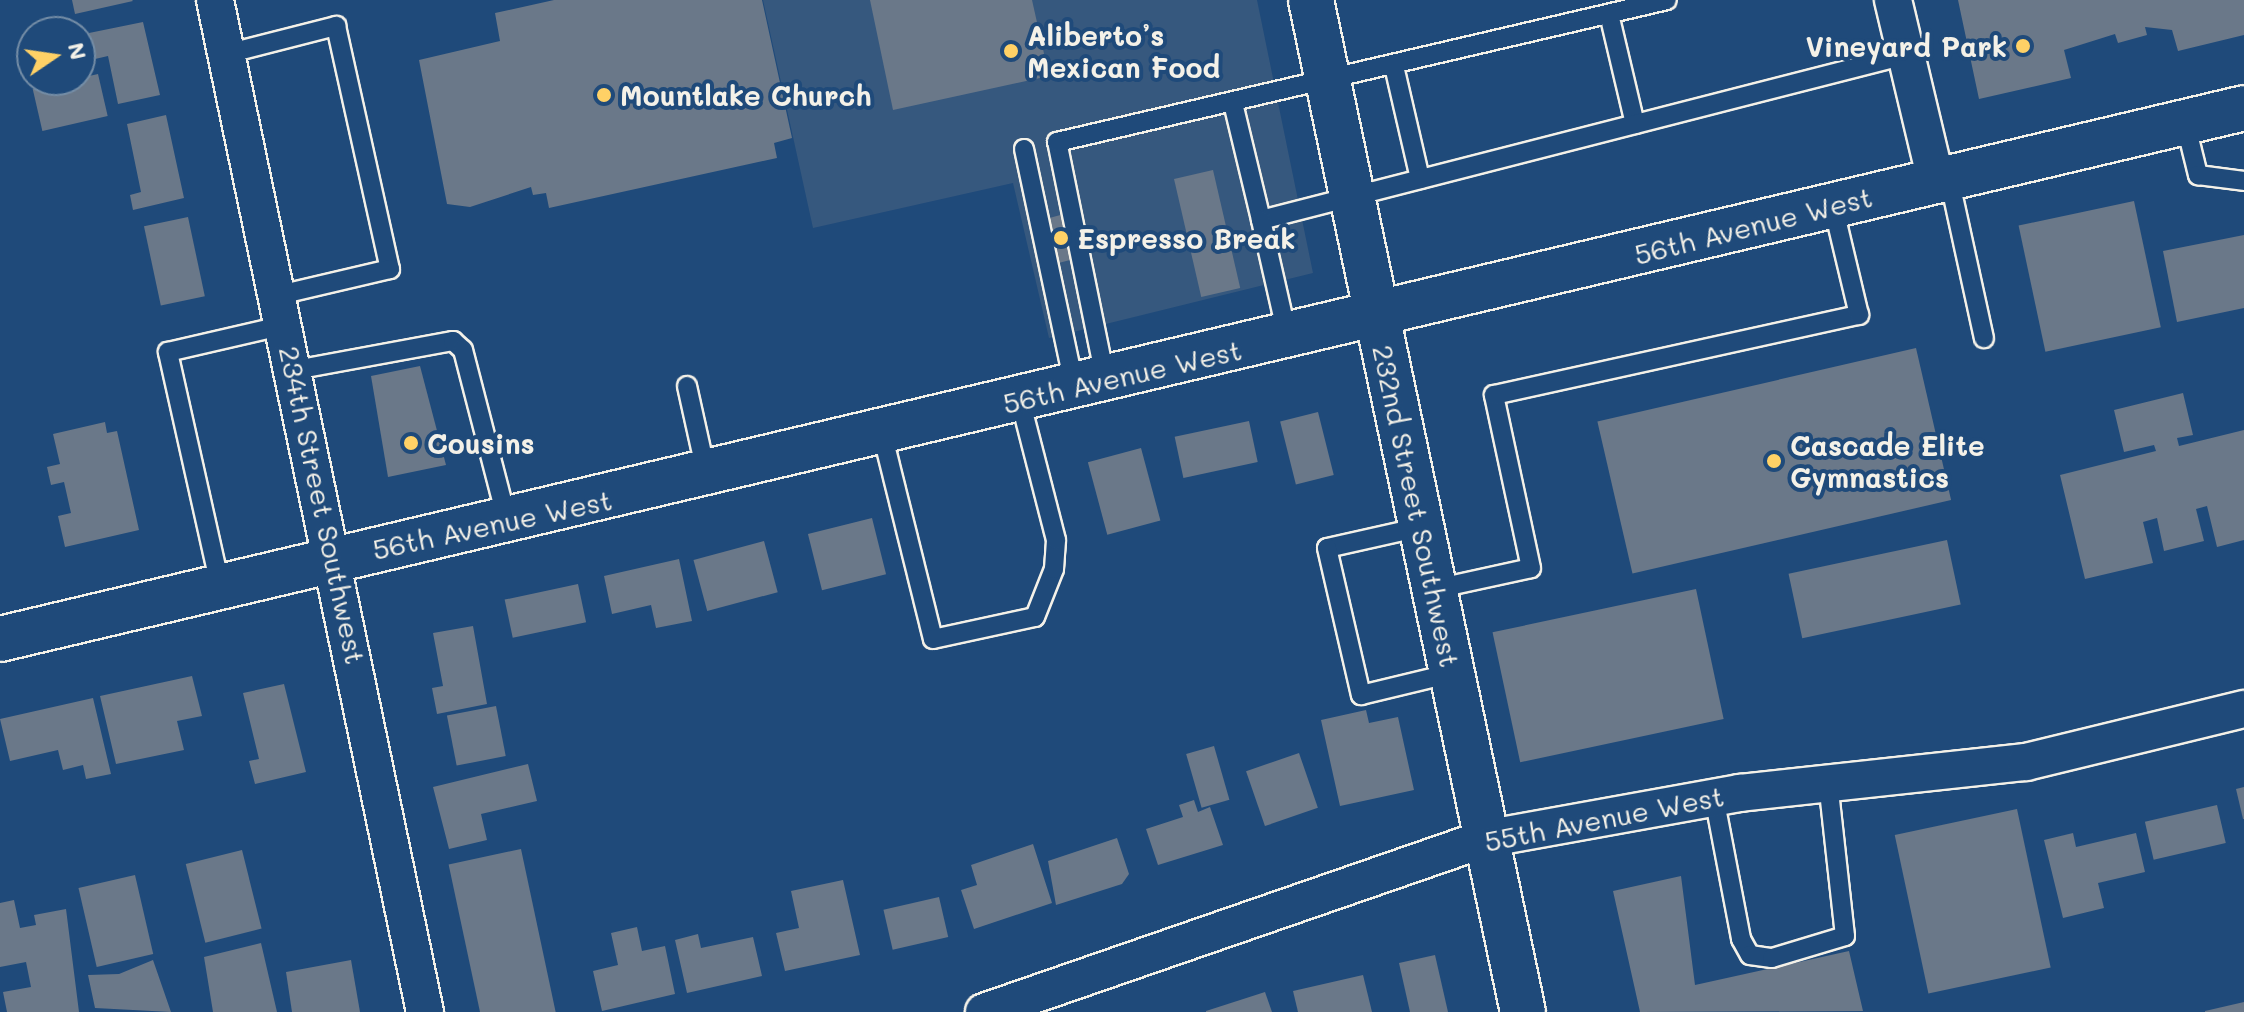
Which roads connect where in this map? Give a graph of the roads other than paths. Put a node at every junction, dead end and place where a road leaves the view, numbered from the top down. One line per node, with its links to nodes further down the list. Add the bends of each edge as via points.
1 (215, 0): 6 (street, 234th Street Southwest)
2 (1311, 0): 9 (main road, 232nd Street Southwest)
3 (1667, 0): 5 (lane)
4 (1893, 0): 7 (street)
5 (1609, 14): 8 (lane); 13 (lane)
6 (226, 54): 21 (street, 234th Street Southwest); 21 (lane, via 336,26 390,269)
7 (1905, 55): 13 (lane); 16 (street)
8 (1394, 66): 9 (lane); 15 (lane)
9 (1328, 82): 10 (lane); 18 (main road, 232nd Street Southwest)
10 (1233, 103): 20 (lane); 26 (lane, via 1057,142)
11 (2244, 108): 12 (main road, 56th Avenue West)
12 (2185, 122): 16 (main road, 56th Avenue West); 17 (lane, via 2198,175)
13 (1635, 124): 15 (lane)
14 (1024, 149): 26 (lane)
15 (1420, 179): 18 (lane)
16 (1942, 179): 19 (main road, 56th Avenue West); 24 (lane)
17 (2244, 181)
18 (1353, 198): 20 (lane); 22 (main road, 232nd Street Southwest)
19 (1833, 206): 22 (main road, 56th Avenue West); 35 (lane, via 1859,315 1494,395 1531,568)
20 (1261, 220): 23 (lane)
21 (282, 310): 25 (street, 234th Street Southwest); 34 (lane, via 168,352)
22 (1376, 316): 23 (main road, 56th Avenue West); 32 (main road, 232nd Street Southwest)
23 (1288, 337): 26 (main road, 56th Avenue West)
24 (1984, 338)
25 (295, 370): 31 (lane, via 453,341 463,350); 33 (street, 234th Street Southwest)
26 (1090, 384): 28 (main road, 56th Avenue West)
27 (687, 386): 30 (lane)
28 (1020, 400): 29 (main road, 56th Avenue West); 29 (lane, via 1056,540 1054,569 1035,617 933,639)
29 (882, 433): 30 (main road, 56th Avenue West)
30 (706, 475): 31 (main road, 56th Avenue West)
31 (508, 522): 33 (main road, 56th Avenue West)
32 (1421, 527): 35 (main road, 232nd Street Southwest); 37 (lane, via 1327,548 1361,695)
33 (336, 558): 34 (main road, 56th Avenue West); 42 (street, 234th Street Southwest)
34 (220, 585): 36 (main road, 56th Avenue West)
35 (1435, 589): 37 (main road, 232nd Street Southwest)
36 (0, 639)
37 (1453, 673): 41 (main road, 232nd Street Southwest)
38 (2244, 709): 39 (street, 55th Avenue West, via 2026,762)
39 (1828, 783): 40 (street, 55th Avenue West); 40 (lane, via 1845,936 1772,958 1750,955 1741,939)
40 (1714, 797): 41 (street, 55th Avenue West)
41 (1484, 839): 43 (street, 55th Avenue West); 44 (main road, 232nd Street Southwest)
42 (425, 1012)
43 (984, 1012)
44 (1523, 1012)

